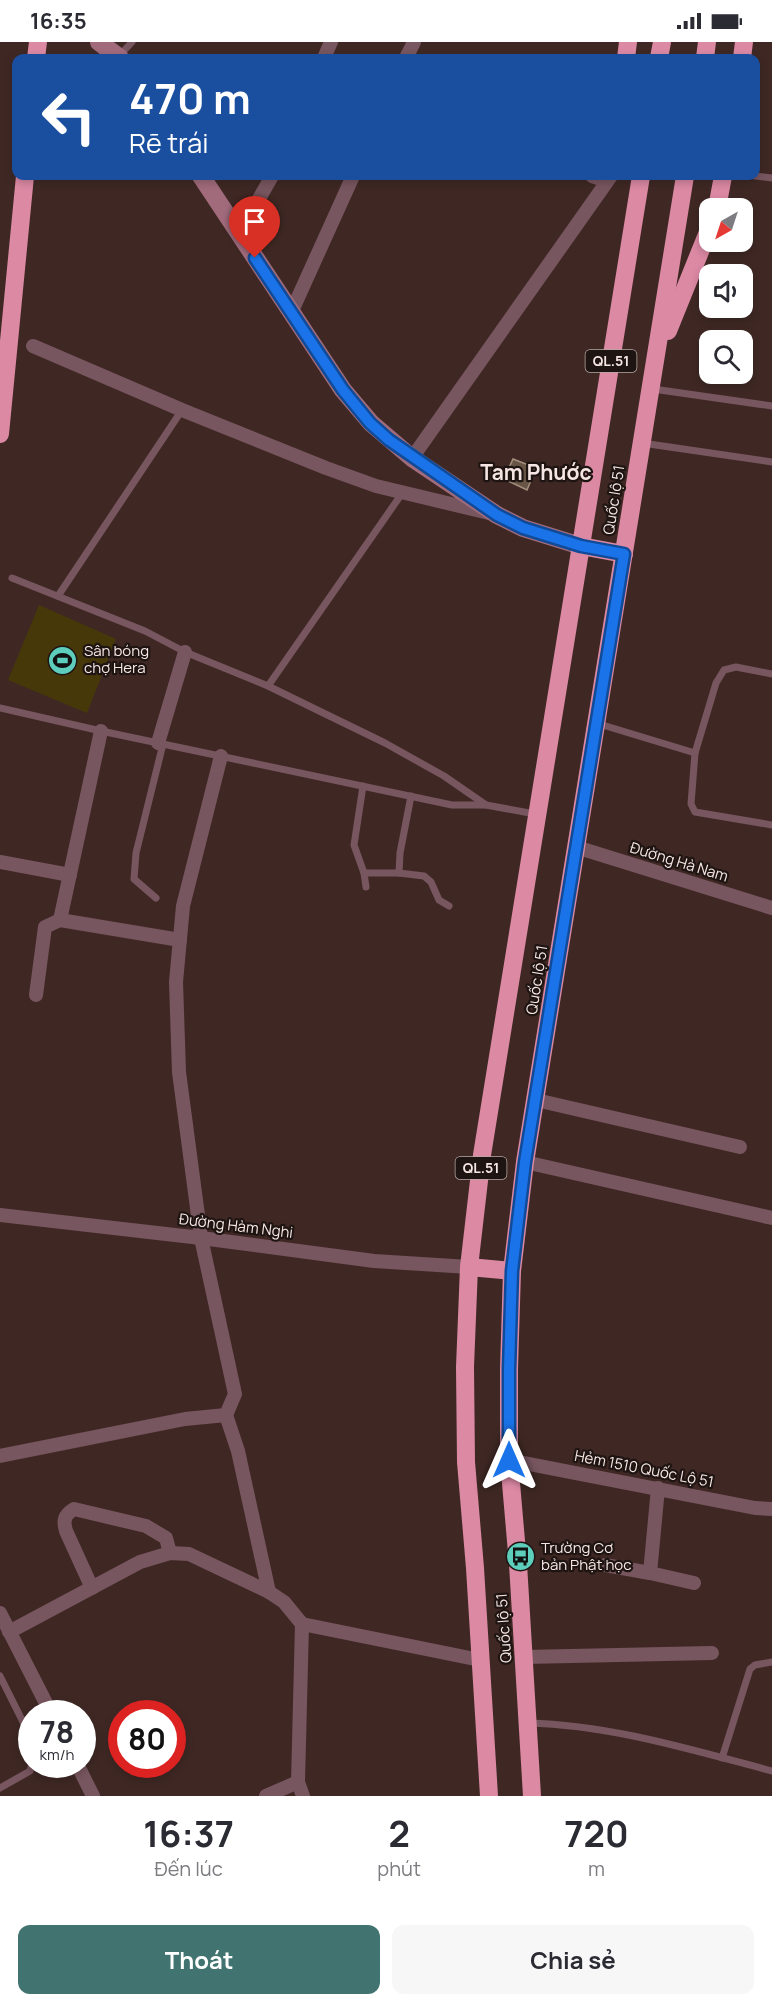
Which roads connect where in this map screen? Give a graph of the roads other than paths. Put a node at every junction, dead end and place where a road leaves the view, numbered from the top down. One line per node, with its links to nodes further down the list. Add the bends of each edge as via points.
1 (99, 42): 3 (street)
2 (132, 42): 4 (lane)
3 (114, 54)
4 (122, 54)
5 (25, 180): 24 (highway)
6 (204, 180): 16 (street)
7 (270, 180): 16 (street, via 256,204)
8 (351, 180): 18 (street)
9 (608, 180): 26 (street)
10 (632, 180): 15 (highway, QL.51)
11 (640, 180): 15 (highway, Quốc lộ 51 / QL.51)
12 (684, 180): 20 (highway, Quốc lộ 51 / QL.51)
13 (722, 180): 14 (highway)
14 (719, 198)
15 (634, 216): 30 (highway, Quốc lộ 51 / QL.51)
16 (231, 222): 18 (street)
17 (700, 252): 20 (highway, QL.51)
18 (291, 313): 26 (street, via 356,406)
19 (33, 346): 23 (street)
20 (655, 363): 21 (highway, Quốc lộ 51 / QL.51)
21 (651, 389): 22 (lane); 25 (highway, Quốc lộ 51 / QL.51)
22 (772, 406)
23 (182, 410): 28 (street, via 326,468); 33 (lane)
24 (0, 434)
25 (642, 443): 27 (lane); 31 (highway, Quốc lộ 51 / QL.51)
26 (412, 458): 29 (street)
27 (772, 462)
28 (403, 492): 29 (street); 36 (lane)
29 (497, 515): 30 (street, via 523,528)
30 (581, 546): 31 (highway); 46 (highway, Quốc lộ 51 / QL.51)
31 (624, 554): 38 (highway, Quốc lộ 51 / QL.51)
32 (12, 578): 33 (lane)
33 (58, 596): 34 (lane, via 145,631)
34 (185, 652): 36 (lane); 40 (street)
35 (772, 674): 41 (lane, via 736,667 724,670 716,683)
36 (268, 686): 45 (lane, via 385,743)
37 (0, 708): 39 (lane)
38 (596, 723): 41 (lane); 48 (highway, Quốc lộ 51 / QL.51)
39 (100, 731): 40 (lane); 52 (street)
40 (161, 744): 42 (lane); 54 (lane, via 136,853 134,879)
41 (695, 753): 47 (lane, via 691,804 695,812)
42 (221, 756): 43 (lane); 58 (street, via 183,906)
43 (363, 786): 44 (lane); 50 (lane, via 354,845)
44 (411, 796): 45 (lane, via 452,805); 51 (lane)
45 (486, 805): 46 (lane)
46 (537, 815): 66 (highway, Quốc lộ 51 / QL.51)
47 (772, 825)
48 (576, 847): 56 (street, Đường Hà Nam); 60 (highway, Quốc lộ 51 / QL.51)
49 (0, 862): 52 (street)
50 (364, 873): 51 (lane); 53 (lane)
51 (399, 873): 55 (lane, via 424,876 439,900)
52 (70, 875): 57 (street)
53 (366, 887)
54 (156, 898)
55 (449, 906)
56 (772, 908)
57 (60, 920): 58 (street); 59 (street, via 45,927)
58 (180, 940): 65 (street, via 176,982 179,1072)
59 (36, 995)
60 (536, 1100): 61 (street); 62 (highway, Quốc lộ 51 / QL.51)
61 (740, 1147)
62 (525, 1162): 64 (street); 67 (highway, Quốc lộ 51 / QL.51)
63 (0, 1215): 65 (street, Đường Hàm Nghi)
64 (772, 1218)
65 (201, 1238): 66 (street, Đường Hàm Nghi, via 374,1261); 68 (street, via 235,1394)
66 (468, 1267): 67 (highway); 84 (highway, Quốc lộ 51 / QL.51, via 466,1462)
67 (512, 1271): 70 (highway, Quốc lộ 51 / QL.51)
68 (225, 1415): 69 (street, via 184,1419); 78 (street, via 238,1451)
69 (0, 1456)
70 (509, 1460): 71 (street, Hẻm 1510 Quốc Lộ 51); 83 (highway, Quốc lộ 51 / QL.51)
71 (658, 1488): 72 (street, Hẻm 1510 Quốc Lộ 51); 75 (street)
72 (772, 1509)
73 (170, 1552): 77 (street, via 140,1562); 77 (street, via 166,1538 146,1526 74,1509 64,1522 66,1532); 78 (street, via 189,1554)
74 (605, 1565): 75 (street)
75 (650, 1573): 76 (street)
76 (694, 1583)
77 (92, 1588): 81 (street)
78 (269, 1592): 80 (street, via 284,1602)
79 (0, 1613): 81 (street)
80 (302, 1624): 84 (street); 94 (street)
81 (5, 1635): 87 (street)
82 (712, 1653): 83 (street)
83 (524, 1657): 89 (highway, Quốc lộ 51 / QL.51)
84 (480, 1660): 99 (highway, Quốc lộ 51 / QL.51)
85 (772, 1662): 90 (lane, via 750,1669)
86 (0, 1676): 88 (lane)
87 (43, 1700)
88 (18, 1712)
89 (528, 1724): 90 (lane, via 605,1730); 100 (highway, Quốc lộ 51 / QL.51)
90 (722, 1758): 91 (lane)
91 (772, 1772)
92 (18, 1778): 95 (lane)
93 (84, 1778): 96 (street)
94 (298, 1782): 97 (street); 98 (street)
95 (0, 1788)
96 (93, 1796)
97 (266, 1796)
98 (303, 1796)
99 (489, 1796)
100 (532, 1796)

